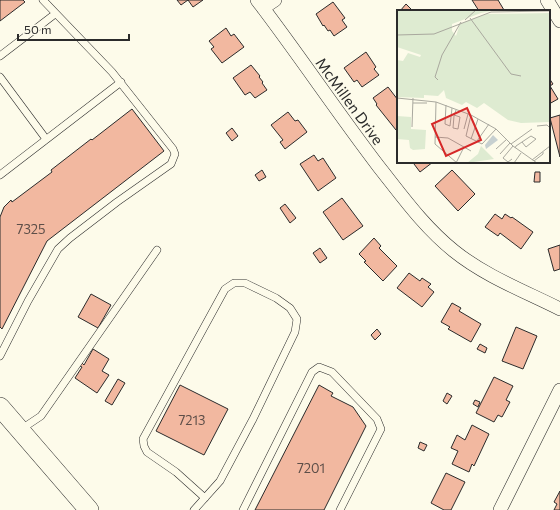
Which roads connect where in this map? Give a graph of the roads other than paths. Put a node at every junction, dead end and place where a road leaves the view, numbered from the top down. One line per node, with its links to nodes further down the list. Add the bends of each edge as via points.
1 (43, 0): 5 (lane)
2 (275, 0): 4 (street)
3 (547, 0): 6 (street)
4 (260, 4): 13 (street, McMillen Drive, via 360,142 423,222 454,251 473,264)
5 (55, 14): 7 (lane); 9 (lane)
6 (560, 20)
7 (0, 56)
8 (0, 77): 10 (lane)
9 (121, 82): 10 (lane); 14 (lane, via 173,149 174,159 171,164 117,202 58,249)
10 (46, 139): 11 (lane)
11 (0, 175)
12 (157, 250): 17 (lane, via 41,416)
13 (560, 309)
14 (0, 356)
15 (560, 390): 23 (street)
16 (0, 407): 17 (main road)
17 (20, 430): 19 (main road)
18 (205, 498): 18 (lane, via 220,481 254,419 294,332 297,319 290,308 276,298 245,283 234,283 225,289 143,439 147,452 176,472); 20 (lane)
19 (89, 510)
20 (194, 510)
21 (243, 510): 22 (lane, via 312,372 319,367 332,372 377,419 381,429)
22 (340, 510)
23 (500, 510)

